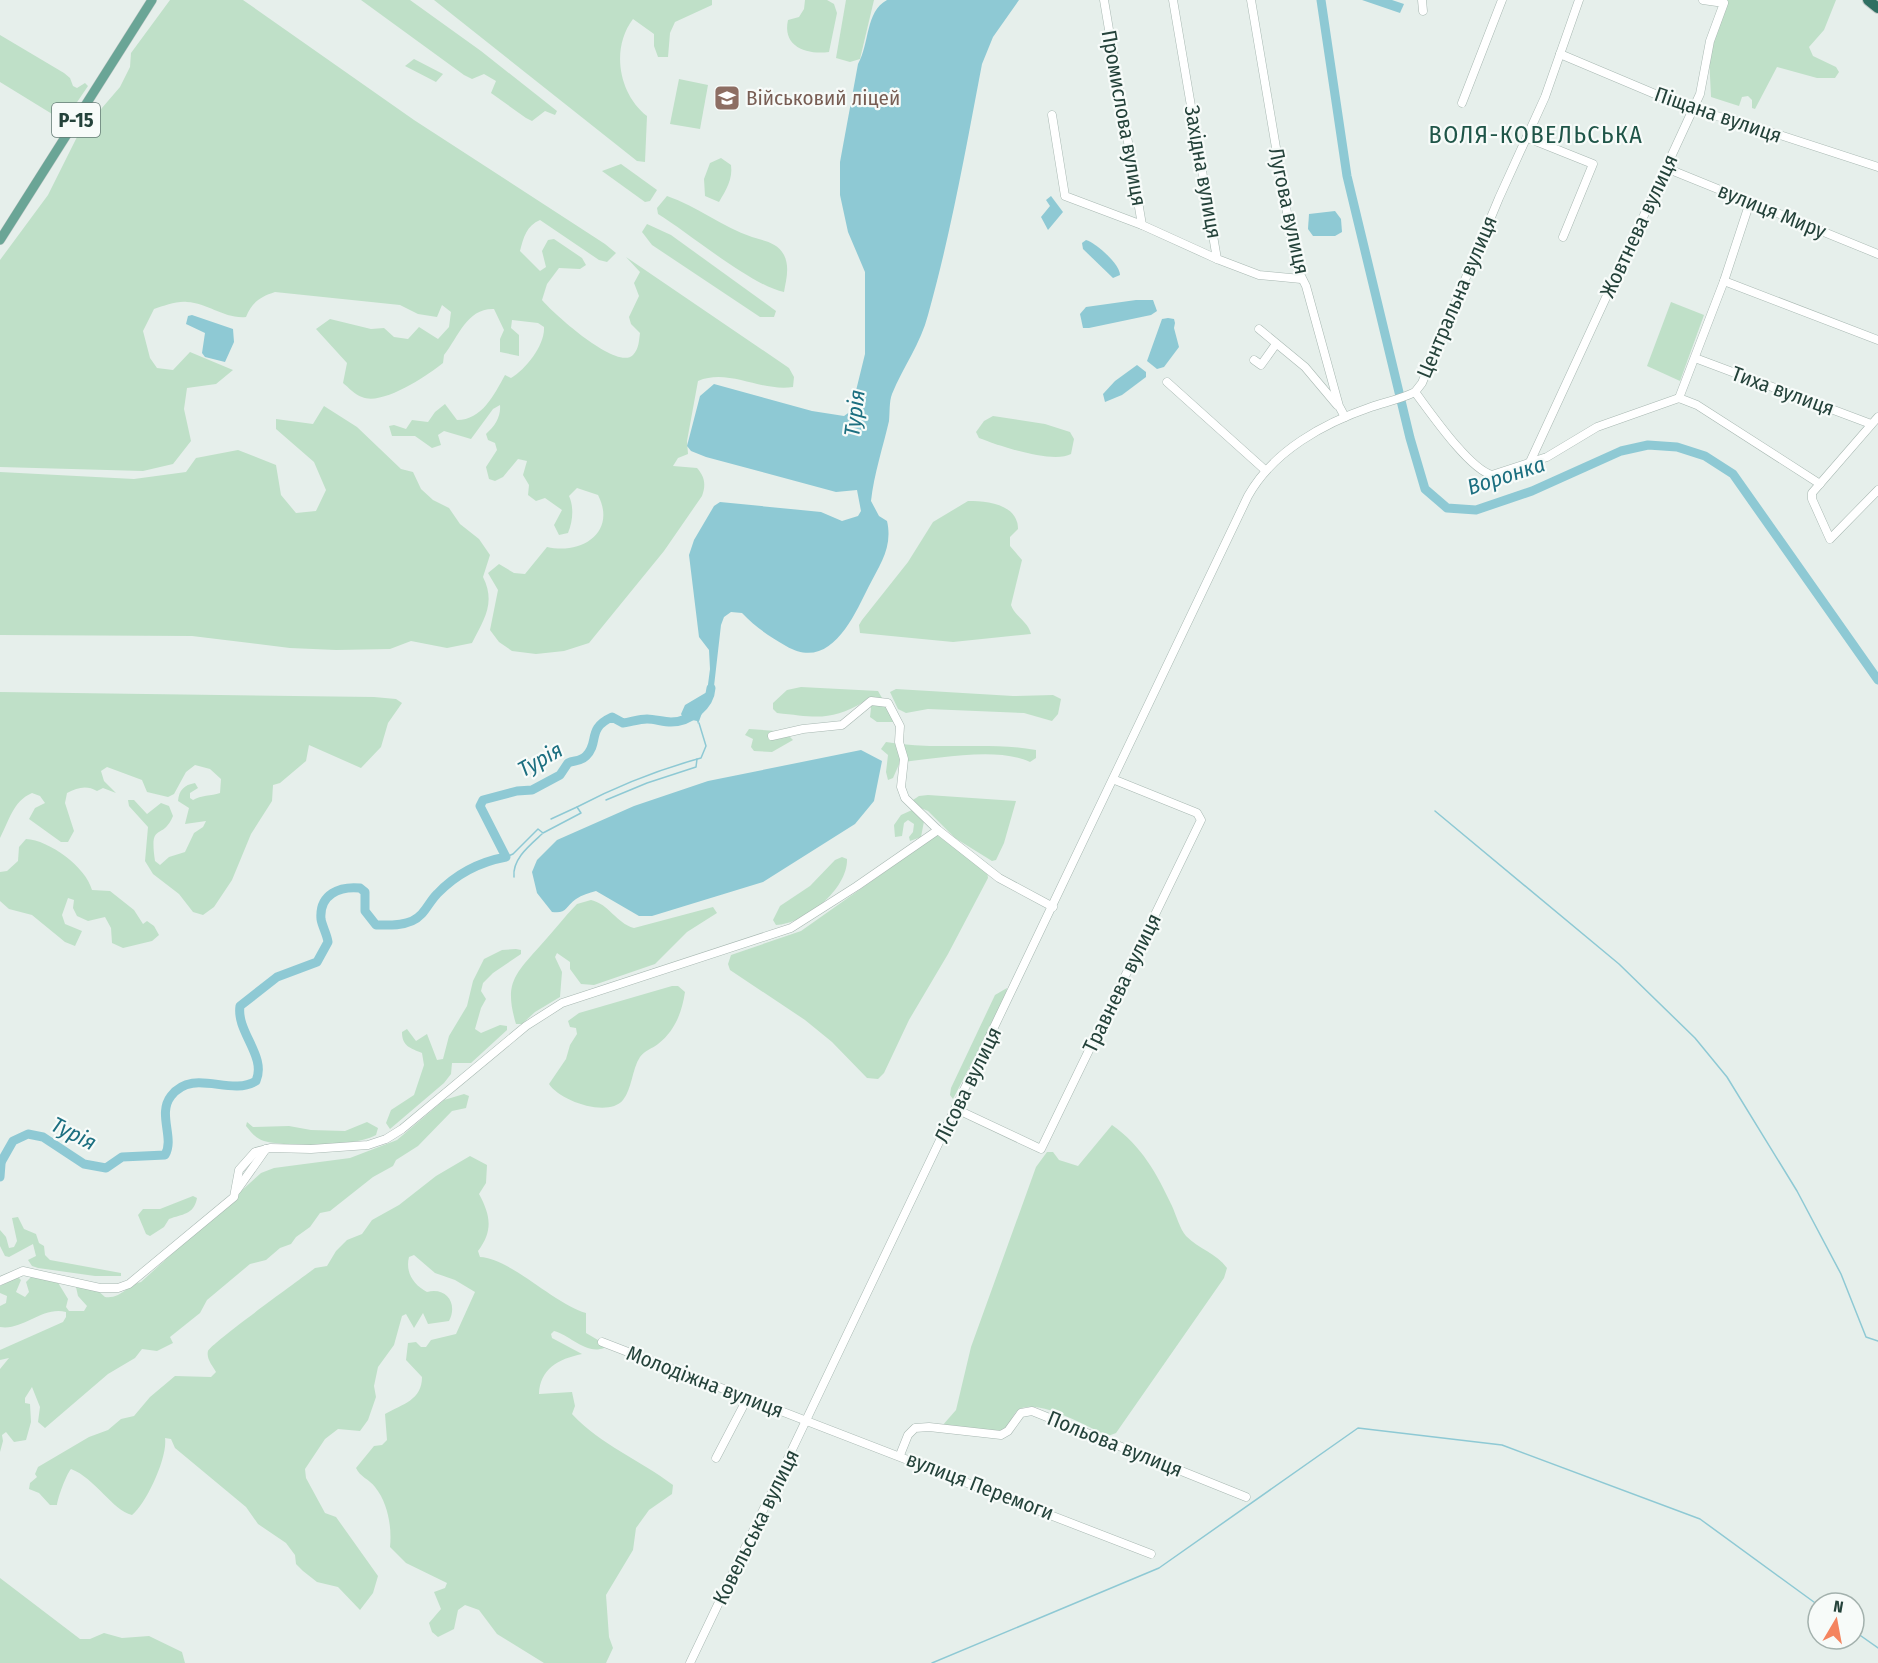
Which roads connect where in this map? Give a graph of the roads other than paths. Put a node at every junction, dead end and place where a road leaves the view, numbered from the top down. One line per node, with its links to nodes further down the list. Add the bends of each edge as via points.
1 (152, 0): 22 (main road, Р-15)
2 (1104, 0): 20 (street, Промислова вулиця)
3 (1173, 0): 24 (street, Західна вулиця)
4 (1251, 0): 25 (street, Лугова вулиця)
5 (1422, 0): 11 (street)
6 (1502, 0): 13 (street)
7 (1579, 0): 12 (street, Центральна вулиця)
8 (1703, 0): 14 (street, Жовтнева вулиця, via 1724,3)
9 (1868, 0): 10 (highway)
10 (1878, 8)
11 (1423, 11)
12 (1560, 54): 14 (street, Піщана вулиця); 16 (street, Центральна вулиця)
13 (1462, 103)
14 (1693, 110): 17 (street, Піщана вулиця); 18 (street, Жовтнева вулиця)
15 (1052, 115): 20 (street, via 1065,196)
16 (1528, 138): 21 (street, via 1593,164); 33 (street, Центральна вулиця, via 1499,198 1435,355)
17 (1878, 167)
18 (1666, 168): 19 (street, вулиця Миру); 39 (street, Жовтнева вулиця)
19 (1749, 202): 23 (street, вулиця Миру); 26 (street)
20 (1142, 225): 24 (street, Промислова вулиця)
21 (1563, 237)
22 (0, 240)
23 (1878, 254)
24 (1217, 259): 25 (street, Західна вулиця, via 1259,275)
25 (1301, 279): 35 (street, Лугова вулиця)
26 (1724, 281): 28 (street); 30 (street)
27 (1258, 329): 29 (street)
28 (1878, 340)
29 (1276, 344): 31 (street, via 1261,365); 35 (street, via 1305,367)
30 (1695, 358): 34 (street); 38 (street, Тиха вулиця)
31 (1254, 360)
32 (1167, 382): 40 (street)
33 (1415, 392): 36 (street, Центральна вулиця); 39 (street, via 1485,474 1497,475)
34 (1679, 398): 39 (street, via 1597,427 1561,450); 41 (street, via 1697,405)
35 (1339, 406): 36 (street, Лугова вулиця)
36 (1345, 417): 40 (street, Центральна вулиця, via 1284,453)
37 (1878, 417): 38 (street)
38 (1871, 424): 41 (street)
39 (1530, 462)
40 (1265, 470): 44 (street, Центральна вулиця, via 1242,508)
41 (1820, 484): 42 (street, via 1812,499 1830,538)
42 (1878, 490)
43 (772, 736): 45 (street, via 842,725 871,701 888,703 900,726 902,792)
44 (1115, 780): 46 (street, Лісова вулиця); 47 (street, Травнева вулиця, via 1197,813 1201,820 1041,1149)
45 (938, 830): 46 (street, via 999,878); 48 (street, via 791,928 562,1003 530,1022 386,1139 344,1148)
46 (1053, 907): 47 (street, Лісова вулиця)
47 (956, 1109): 52 (street, Лісова вулиця)
48 (266, 1149): 49 (street); 49 (street, via 255,1152 241,1165)
49 (237, 1190): 50 (street, via 234,1197 129,1284 100,1288 23,1271)
50 (0, 1281)
51 (602, 1342): 53 (street, Молодіжна вулиця)
52 (823, 1390): 54 (street, Ковельська вулиця)
53 (748, 1397): 54 (street, Молодіжна вулиця); 56 (street)
54 (807, 1422): 55 (street, вулиця Перемоги); 59 (street, Ковельська вулиця)
55 (900, 1455): 57 (street, Польова вулиця, via 915,1428 1001,1435 1010,1429 1017,1416 1032,1411); 58 (street, вулиця Перемоги)
56 (716, 1458)
57 (1246, 1497)
58 (1151, 1554)
59 (690, 1663)

